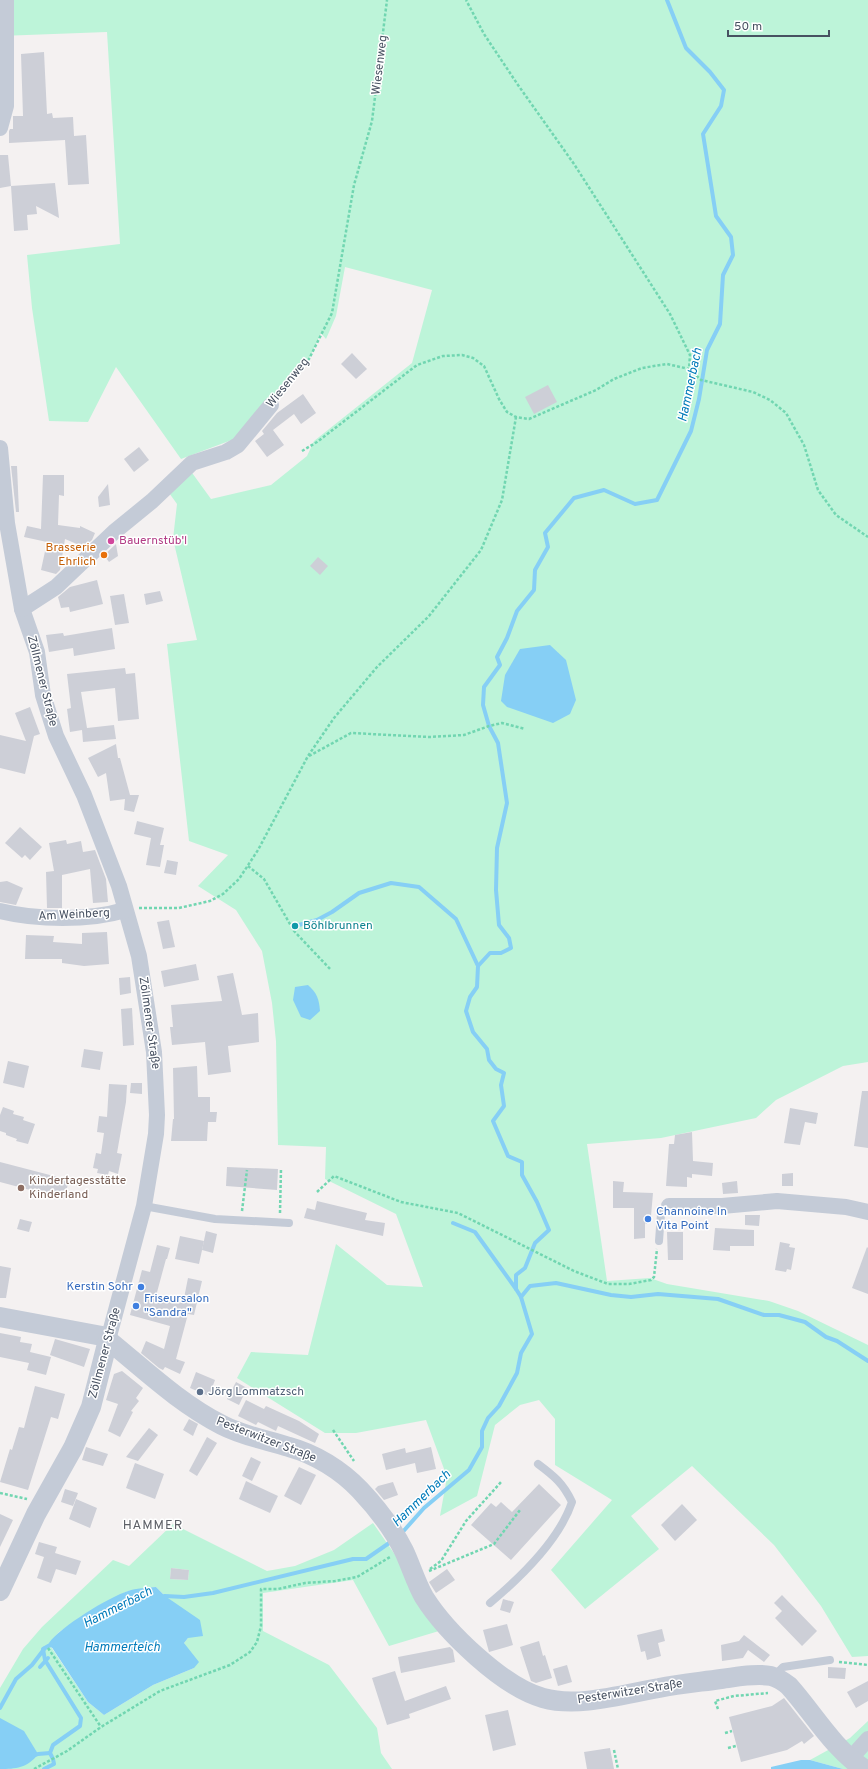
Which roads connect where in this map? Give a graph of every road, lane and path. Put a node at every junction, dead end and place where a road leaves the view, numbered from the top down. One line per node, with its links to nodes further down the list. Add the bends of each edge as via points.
1 (6, 0): 4 (street, via 6,106)
2 (387, 0): 6 (path, Wiesenweg, via 372,121 354,185 332,313 309,359)
3 (466, 0): 5 (path, via 488,40 574,164 670,314 690,355)
4 (0, 128)
5 (689, 369): 7 (path, via 667,364 642,368 529,419); 10 (path, via 701,380 753,392 770,400 786,413 804,446 818,490 836,514)
6 (271, 405): 11 (street, Wiesenweg, via 238,445 226,452 192,463 56,587)
7 (516, 417): 9 (path, via 507,412 484,366 473,358 443,356 417,365); 13 (path, via 502,500 481,550 429,616 378,667 334,718)
8 (0, 448): 11 (street, Zöllmener Straße, via 7,523)
9 (302, 451)
10 (868, 537)
11 (22, 609): 15 (street, Zöllmener Straße, via 37,652 43,695 56,736 84,794)
12 (525, 729): 13 (path, via 502,723 464,736 351,733)
13 (308, 756): 14 (path)
14 (248, 866): 15 (path, via 223,894 210,901 179,908); 18 (path, via 264,879)
15 (130, 909): 16 (street, Am Weinberg, via 113,914 56,918 21,916); 23 (street, Zöllmener Straße, via 130,924 139,956 154,1052 157,1115)
16 (0, 911)
17 (296, 927): 18 (path)
18 (294, 931): 19 (path)
19 (331, 970)
20 (281, 1169): 27 (path)
21 (247, 1170): 26 (path)
22 (318, 1192): 29 (path, via 334,1176 401,1202 458,1213 574,1271 608,1284 651,1280 654,1277)
23 (144, 1206): 28 (lane, via 215,1219); 31 (street, Zöllmener Straße)
24 (669, 1206): 25 (street, via 722,1206 778,1201); 29 (lane, via 661,1214)
25 (868, 1212)
26 (242, 1214)
27 (280, 1216)
28 (289, 1223)
29 (659, 1241)
30 (0, 1317): 31 (street, Pesterwitzer Straße)
31 (108, 1340): 39 (street, Pesterwitzer Straße, via 165,1387 222,1425 303,1452 335,1468 360,1489); 41 (street, Zöllmener Straße, via 91,1407 73,1448 36,1514)
32 (333, 1430): 34 (path)
33 (538, 1464): 42 (lane, via 556,1477 572,1502 567,1516 549,1542 520,1577)
34 (357, 1466)
35 (502, 1481): 40 (path, via 466,1520 441,1561)
36 (0, 1493): 37 (path)
37 (33, 1500)
38 (520, 1510): 40 (path, via 494,1544)
39 (399, 1542): 40 (street, Pesterwitzer Straße); 49 (path, via 356,1577 305,1582 278,1589 261,1589 261,1626 257,1642 250,1652 230,1665 160,1691)
40 (422, 1574): 47 (street, Pesterwitzer Straße, via 423,1594 437,1616 455,1635 501,1678 522,1690 544,1698 566,1702 579,1701 746,1676)
41 (0, 1591)
42 (490, 1603)
43 (48, 1648): 49 (path)
44 (830, 1660): 47 (lane, via 782,1667)
45 (844, 1663): 46 (path)
46 (868, 1665)
47 (777, 1678): 48 (path, via 781,1687 772,1693 734,1696 715,1701); 56 (street, via 800,1699 830,1739)
48 (718, 1709)
49 (101, 1727): 57 (path, via 67,1751)
50 (732, 1731): 51 (path)
51 (725, 1733)
52 (868, 1739): 56 (street)
53 (736, 1746): 54 (path)
54 (728, 1748)
55 (614, 1750): 58 (path)
56 (857, 1764)
57 (34, 1769)
58 (618, 1769)

